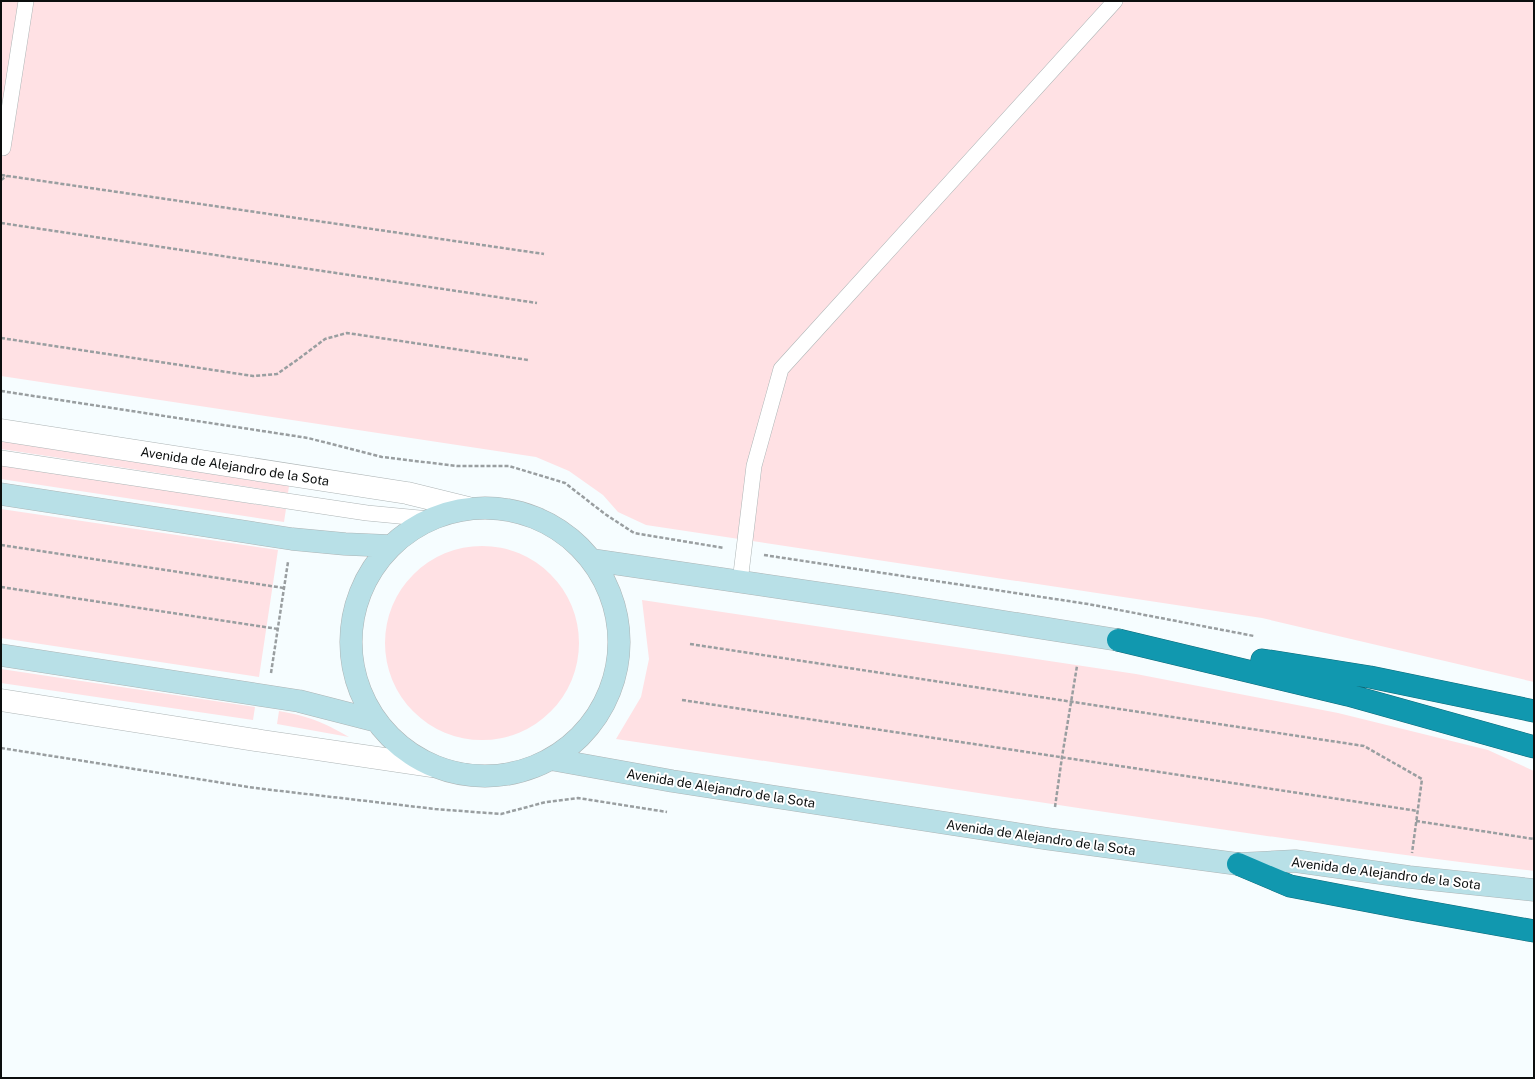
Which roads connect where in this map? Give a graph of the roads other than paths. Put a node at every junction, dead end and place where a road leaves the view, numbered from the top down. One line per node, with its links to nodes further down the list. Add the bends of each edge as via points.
1 (26, 1): 3 (lane)
2 (1115, 1): 11 (lane, via 781,369 754,466)
3 (3, 148)
4 (1, 430): 7 (street, Avenida de Alejandro de la Sota, via 407,492)
5 (1, 458): 8 (lane, Avenida de Alejandro de la Sota, via 366,513)
6 (1, 494): 9 (main road, via 292,539)
7 (468, 508): 8 (main road); 10 (main road, via 492,507 537,518 564,533)
8 (430, 519): 9 (main road, via 409,530)
9 (391, 546): 16 (main road, via 371,570 358,600 351,631 353,662 361,693)
10 (592, 560): 11 (main road); 18 (main road, via 605,582 614,606 618,657 613,682 603,705 589,726 571,745)
11 (740, 582): 12 (main road)
12 (1118, 640): 15 (highway, via 1370,677); 17 (highway, via 1348,695)
13 (1, 655): 16 (main road, via 299,701)
14 (1, 700): 19 (street)
15 (1534, 711)
16 (377, 721): 19 (main road, via 402,747)
17 (1534, 746)
18 (550, 759): 19 (main road, via 528,769 504,775 456,773); 20 (main road, Avenida de Alejandro de la Sota, via 1049,840)
19 (432, 766)
20 (1238, 864): 21 (main road, Avenida de Alejandro de la Sota, via 1296,861 1409,877); 22 (highway, via 1290,886)
21 (1534, 890)
22 (1534, 931)

